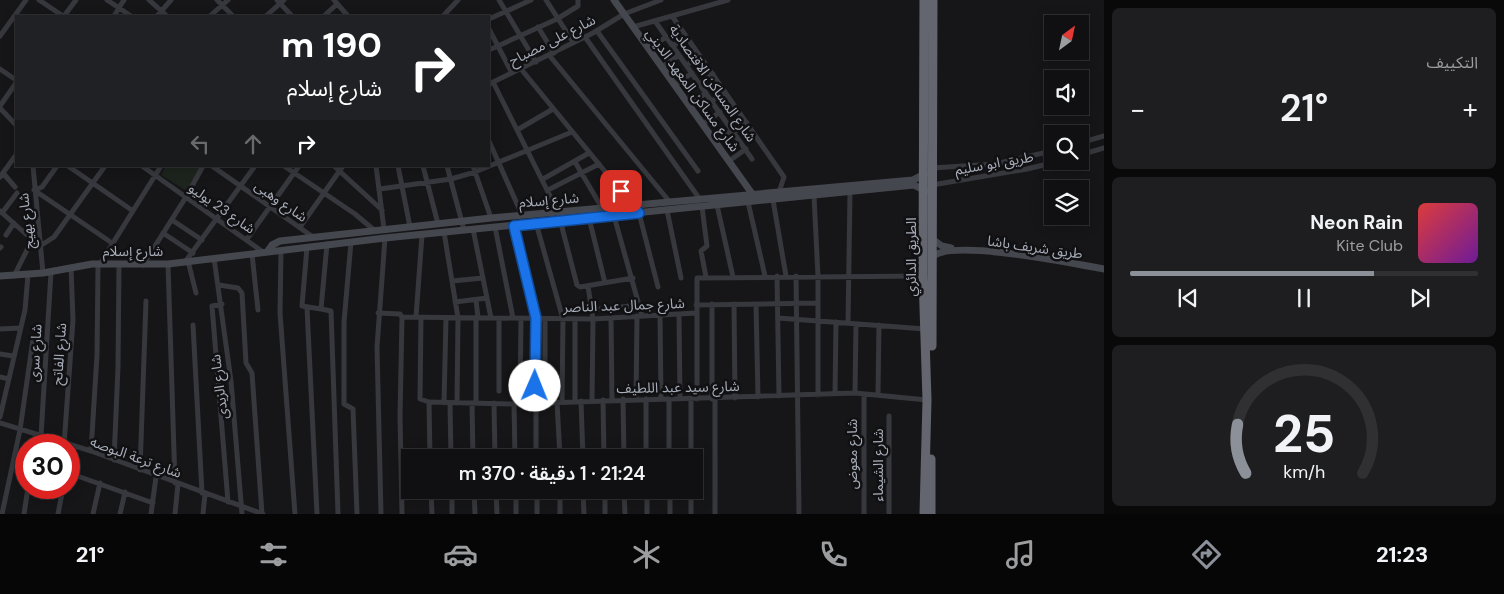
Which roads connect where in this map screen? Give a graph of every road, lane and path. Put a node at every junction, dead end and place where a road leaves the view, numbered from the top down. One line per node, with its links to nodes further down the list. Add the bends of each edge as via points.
1 (26, 0): 28 (street)
2 (39, 0): 30 (street)
3 (76, 0): 31 (street)
4 (107, 0): 24 (street)
5 (124, 0): 24 (street)
6 (149, 0): 25 (street)
7 (172, 0): 25 (street)
8 (217, 0): 23 (street)
9 (228, 0): 23 (street)
10 (458, 0): 42 (street)
11 (499, 0): 26 (street)
12 (531, 0): 22 (street)
13 (546, 0): 45 (street)
14 (578, 0): 45 (street, via 578,6)
15 (661, 0): 27 (street, شارع على مصباح)
16 (728, 0): 43 (street)
17 (924, 0): 79 (highway, الطريق الدائري)
18 (933, 0): 79 (highway, الطريق الدائري)
19 (280, 1): 38 (street); 39 (street)
20 (618, 1): 27 (street, شارع مساكن المعهد الديني)
21 (336, 2): 40 (street); 41 (street)
22 (518, 3): 26 (street)
23 (222, 5): 36 (street); 37 (street)
24 (119, 8): 32 (street); 33 (street)
25 (161, 10): 34 (street); 35 (street)
26 (506, 10): 44 (street); 52 (street)
27 (624, 14): 48 (street, شارع مساكن المعهد الديني); 49 (street, شارع على مصباح)
28 (15, 15)
29 (15, 15): 51 (street)
30 (62, 15)
31 (64, 15)
32 (115, 15)
33 (130, 15)
34 (158, 15)
35 (167, 15)
36 (211, 15)
37 (232, 15)
38 (267, 15)
39 (291, 15)
40 (325, 15)
41 (347, 15)
42 (444, 15)
43 (672, 16): 46 (street); 53 (street)
44 (490, 18)
45 (557, 19): 47 (street); 56 (street)
46 (655, 20): 48 (street); 55 (street, شارع المساكن الاقتصادية)
47 (538, 27): 52 (street); 61 (street)
48 (633, 27): 59 (street, شارع مساكن المعهد الديني)
49 (596, 31): 54 (street, شارع على مصباح); 128 (street)
50 (490, 32): 57 (street)
51 (0, 36)
52 (520, 36): 57 (street); 64 (street)
53 (686, 36): 58 (street); 63 (street)
54 (585, 37): 56 (street, شارع على مصباح); 153 (street)
55 (666, 37): 58 (street, شارع المساكن الاقتصادية); 59 (street)
56 (573, 42): 61 (street, شارع على مصباح)
57 (497, 46): 60 (street); 69 (street)
58 (673, 46): 62 (street, شارع المساكن الاقتصادية)
59 (649, 49): 66 (street, شارع مساكن المعهد الديني)
60 (490, 50)
61 (552, 54): 64 (street, شارع على مصباح); 155 (street)
62 (679, 55): 65 (street, شارع المساكن الاقتصادية); 66 (street)
63 (700, 56): 65 (street); 71 (street)
64 (536, 62): 68 (street, شارع على مصباح)
65 (687, 65): 70 (street, شارع المساكن الاقتصادية)
66 (662, 67): 76 (street, شارع مساكن المعهد الديني)
67 (0, 69): 72 (street)
68 (521, 69): 69 (street, شارع على مصباح); 83 (street)
69 (512, 73): 73 (street, شارع على مصباح)
70 (692, 73): 75 (street, شارع المساكن الاقتصادية); 76 (street)
71 (713, 74): 75 (street); 77 (street)
72 (15, 81)
73 (491, 83): 88 (street)
74 (15, 84): 82 (street)
75 (700, 84): 78 (street, شارع المساكن الاقتصادية)
76 (675, 85): 81 (street, شارع مساكن المعهد الديني)
77 (725, 92): 80 (street); 85 (street)
78 (706, 93): 80 (street, شارع المساكن الاقتصادية); 81 (street)
79 (929, 98): 127 (highway, الطريق الدائري)
80 (712, 101): 84 (street, شارع المساكن الاقتصادية)
81 (689, 105): 87 (street, شارع مساكن المعهد الديني)
82 (0, 107): 86 (street)
83 (553, 109): 88 (street); 90 (street)
84 (720, 112): 87 (street); 89 (street, شارع المساكن الاقتصادية)
85 (747, 123): 89 (street); 147 (street, via 784,177)
86 (15, 124)
87 (703, 124): 93 (street, شارع مساكن المعهد الديني)
88 (517, 130): 97 (street)
89 (733, 131): 93 (street); 96 (street, شارع المساكن الاقتصادية)
90 (572, 132): 97 (street); 99 (street)
91 (1104, 136): 92 (street)
92 (1089, 140)
93 (716, 142): 103 (street, شارع مساكن المعهد الديني)
94 (490, 143): 104 (street)
95 (1104, 148): 98 (street)
96 (746, 149): 102 (street, شارع المساكن الاقتصادية); 103 (street)
97 (528, 150): 104 (street); 135 (street)
98 (1089, 152)
99 (589, 153): 105 (street); 106 (street)
100 (1044, 153): 127 (street, طريق ابو سليم, via 995,164)
101 (15, 156): 132 (street)
102 (752, 159)
103 (729, 161): 150 (street, شارع مساكن المعهد الديني)
104 (498, 162): 107 (street); 170 (street)
105 (574, 162): 131 (street); 135 (street)
106 (598, 164): 131 (street); 158 (street)
107 (490, 165)
108 (1044, 165): 142 (street, طريق ابو سليم)
109 (33, 167): 144 (street, شارع بهيج)
110 (56, 167): 144 (street, via 41,188)
111 (69, 167): 136 (street)
112 (103, 167): 136 (street)
113 (143, 167): 133 (street, شارع 23 يوليو)
114 (160, 167): 133 (street)
115 (201, 167): 152 (street)
116 (213, 167): 140 (street, شارع وهبى)
117 (255, 167): 140 (street)
118 (286, 167): 130 (street)
119 (298, 167): 130 (street)
120 (376, 167): 143 (street)
121 (398, 167): 141 (street)
122 (423, 167): 137 (street)
123 (447, 167): 134 (street)
124 (472, 167): 129 (street)
125 (486, 167): 129 (street)
126 (341, 169): 149 (street); 164 (street)
127 (928, 170): 138 (street, شارع إسلام); 142 (highway, الطريق الدائري)
128 (698, 171)
129 (475, 172): 134 (street); 172 (street)
130 (295, 173): 149 (street); 160 (street)
131 (582, 173): 145 (street); 162 (street)
132 (1, 175): 139 (street)
133 (156, 176): 152 (street, شارع 23 يوليو); 163 (street)
134 (451, 179): 137 (street); 176 (street)
135 (543, 179): 145 (street)
136 (93, 183): 163 (street); 169 (street)
137 (428, 183): 141 (street); 180 (street)
138 (910, 183): 142 (street, شارع إسلام); 147 (street, شارع إسلام); 148 (street, شارع إسلام)
139 (15, 186)
140 (241, 186): 160 (street, شارع وهبى); 174 (street)
141 (402, 186): 143 (street); 183 (street)
142 (928, 188): 196 (highway, الطريق الدائري); 234 (highway, الطريق الدائري)
143 (380, 189): 164 (street)
144 (34, 190): 169 (street); 202 (street, شارع بهيج)
145 (548, 190): 167 (street)
146 (17, 192): 166 (street)
147 (779, 192): 150 (street, شارع إسلام)
148 (850, 192): 151 (street, شارع إسلام); 228 (street)
149 (324, 193): 182 (street); 186 (street)
150 (752, 194): 153 (street, شارع إسلام); 157 (street, شارع مساكن المعهد الديني)
151 (814, 196): 154 (street, شارع إسلام); 227 (street)
152 (186, 197): 174 (street, شارع 23 يوليو); 175 (street)
153 (699, 198): 155 (street, شارع إسلام)
154 (773, 200): 157 (street, شارع إسلام); 225 (street)
155 (669, 201): 158 (street, شارع إسلام)
156 (748, 202): 157 (street, شارع إسلام); 159 (street, شارع إسلام); 223 (street)
157 (757, 202)
158 (632, 204): 162 (street, شارع إسلام); 168 (street)
159 (718, 205): 161 (street, شارع إسلام); 222 (street)
160 (271, 207): 182 (street, شارع وهبى); 195 (street)
161 (702, 207): 165 (street, شارع إسلام); 229 (street, via 707,246 701,251)
162 (602, 208): 167 (street, شارع إسلام)
163 (133, 210): 200 (street)
164 (382, 210): 185 (street)
165 (667, 210): 168 (street, شارع إسلام); 232 (street)
166 (1, 212): 179 (street)
167 (558, 212): 170 (street, شارع إسلام); 177 (street)
168 (639, 213): 171 (street, شارع إسلام); 238 (street)
169 (70, 214): 200 (street); 202 (street, via 51,240)
170 (522, 215): 172 (street, شارع إسلام)
171 (614, 216): 173 (street, شارع إسلام); 231 (street)
172 (491, 218): 176 (street, شارع إسلام)
173 (589, 218): 177 (street, شارع إسلام); 235 (street)
174 (217, 219): 195 (street, شارع 23 يوليو); 198 (street)
175 (172, 220): 190 (street); 198 (street)
176 (463, 221): 180 (street, شارع إسلام); 187 (street)
177 (562, 221): 178 (street, شارع إسلام); 237 (street, via 577,284)
178 (536, 223): 181 (street, شارع إسلام); 275 (street)
179 (14, 224): 191 (street); 197 (street)
180 (438, 224): 183 (street, شارع إسلام)
181 (514, 226): 184 (street, شارع إسلام); 271 (street)
182 (300, 227): 193 (street, شارع وهبى)
183 (410, 227): 185 (street, شارع إسلام)
184 (495, 227): 188 (street, شارع إسلام); 269 (street)
185 (384, 229): 186 (street, شارع إسلام)
186 (374, 230): 193 (street, شارع إسلام)
187 (464, 230): 188 (street, شارع إسلام); 189 (street, شارع إسلام)
188 (473, 230): 230 (street)
189 (444, 232): 192 (street, شارع إسلام); 233 (street)
190 (163, 233): 207 (street); 215 (street)
191 (6, 235)
192 (422, 235): 194 (street, شارع إسلام); 263 (street)
193 (313, 237): 206 (street, شارع إسلام, via 276,242)
194 (385, 238): 199 (street, شارع إسلام); 257 (street)
195 (247, 239): 206 (street, شارع 23 يوليو)
196 (932, 239): 205 (street, طريق شريف باشا, via 942,246); 209 (highway, الطريق الدائري)
197 (32, 240): 202 (street); 221 (street)
198 (202, 240): 207 (street)
199 (351, 242): 201 (street, شارع إسلام); 386 (street, via 344,322 344,404 353,409)
200 (112, 243): 212 (street)
201 (328, 244): 203 (street, شارع إسلام); 254 (street)
202 (40, 246): 218 (street, شارع بهيج)
203 (306, 247): 204 (street, شارع إسلام); 253 (street, via 301,304)
204 (281, 250): 206 (street, شارع إسلام); 383 (street, via 280,321)
205 (963, 251): 209 (street, طريق شريف باشا, via 942,251); 217 (street, طريق شريف باشا, via 1034,256)
206 (265, 252): 208 (street, شارع إسلام)
207 (193, 253): 211 (street)
208 (252, 254): 210 (street, شارع إسلام); 255 (street)
209 (932, 257): 234 (highway, الطريق الدائري, via 932,271)
210 (214, 258): 211 (street, شارع إسلام); 236 (street, شارع الزيدى)
211 (187, 262): 214 (street, شارع إسلام); 239 (street)
212 (99, 264): 213 (street, شارع إسلام); 216 (street, شارع إسلام); 346 (street, via 98,355)
213 (119, 264): 215 (street, شارع إسلام); 347 (street)
214 (168, 264): 215 (street, شارع إسلام); 352 (street)
215 (143, 265)
216 (71, 267): 218 (street, شارع إسلام); 331 (street, شارع الفاتح, via 73,326)
217 (1104, 269)
218 (47, 272): 219 (street, شارع إسلام); 330 (street, شارع سرى)
219 (28, 275): 221 (street, شارع إسلام); 285 (street)
220 (0, 276): 221 (street, شارع إسلام)
221 (14, 276)
222 (733, 276): 223 (street); 229 (street)
223 (765, 276): 224 (street)
224 (777, 276): 225 (street); 250 (street)
225 (786, 276): 226 (street)
226 (796, 276): 227 (street); 244 (street)
227 (818, 276): 228 (street); 245 (street)
228 (847, 276): 234 (street); 281 (street)
229 (706, 277): 252 (street, via 695,279)
230 (483, 278): 233 (street); 240 (street)
231 (633, 278): 235 (street); 251 (street)
232 (681, 278)
233 (452, 281): 243 (street)
234 (926, 282): 287 (highway, الطريق الدائري); 407 (highway, الطريق الدائري)
235 (605, 283): 237 (street)
236 (219, 285): 246 (street, شارع الزيدى); 382 (street, via 242,290 246,363 252,373)
237 (588, 286): 256 (street)
238 (658, 287)
239 (196, 293)
240 (487, 298): 241 (street); 267 (street)
241 (476, 300): 243 (street); 266 (street)
242 (146, 301): 348 (street)
243 (455, 302): 265 (street)
244 (798, 303): 245 (street); 250 (street); 278 (street)
245 (818, 303): 279 (street)
246 (222, 304): 370 (street, via 212,306); 372 (street, شارع الزيدى)
247 (712, 304): 248 (street); 252 (street); 310 (street)
248 (734, 304): 249 (street); 302 (street)
249 (756, 304): 250 (street); 301 (street)
250 (777, 304): 273 (street)
251 (640, 305): 256 (street); 261 (street)
252 (696, 305): 258 (street)
253 (307, 308): 254 (street); 384 (street)
254 (321, 309): 385 (street, via 331,311)
255 (258, 310)
256 (592, 310): 277 (street)
257 (378, 313): 262 (street, شارع جمال عبد الناصر, via 400,314); 387 (street, via 376,394)
258 (696, 313): 259 (street, شارع جمال عبد الناصر); 309 (street)
259 (679, 314): 260 (street, شارع جمال عبد الناصر); 308 (street)
260 (660, 315): 261 (street, شارع جمال عبد الناصر); 306 (street)
261 (640, 316): 272 (street, شارع جمال عبد الناصر); 304 (street)
262 (402, 317): 263 (street, شارع جمال عبد الناصر); 388 (street)
263 (419, 317): 264 (street, شارع جمال عبد الناصر); 317 (street, via 420,399)
264 (446, 318): 265 (street, شارع جمال عبد الناصر); 319 (street)
265 (458, 318): 266 (street, شارع جمال عبد الناصر); 320 (street)
266 (477, 318): 267 (street, شارع جمال عبد الناصر); 321 (street)
267 (491, 318): 268 (street, شارع جمال عبد الناصر)
268 (499, 318): 269 (street, شارع جمال عبد الناصر); 293 (street)
269 (513, 318): 270 (street, شارع جمال عبد الناصر)
270 (520, 318): 271 (street, شارع جمال عبد الناصر); 325 (street)
271 (536, 318): 274 (street, شارع جمال عبد الناصر); 322 (street)
272 (611, 318): 277 (street, شارع جمال عبد الناصر); 314 (street)
273 (778, 318): 278 (street); 299 (street)
274 (545, 319): 275 (street, شارع جمال عبد الناصر); 323 (street)
275 (563, 319): 276 (street, شارع جمال عبد الناصر); 318 (street)
276 (575, 319): 277 (street, شارع جمال عبد الناصر); 316 (street)
277 (593, 319): 312 (street)
278 (798, 319): 279 (street); 300 (street)
279 (818, 321): 280 (street); 298 (street)
280 (836, 322): 281 (street); 295 (street)
281 (848, 323): 282 (street)
282 (856, 324): 284 (street); 294 (street)
283 (193, 325): 354 (street)
284 (879, 325): 287 (street); 297 (street)
285 (20, 328): 286 (street); 290 (street)
286 (0, 329)
287 (925, 329): 315 (highway, الطريق الدائري)
288 (33, 339): 328 (street)
289 (0, 354): 290 (street)
290 (14, 356): 292 (street)
291 (0, 377): 292 (street)
292 (9, 379): 311 (street)
293 (499, 391)
294 (855, 393): 295 (street, شارع سيد عبد اللطيف); 296 (street, شارع سيد عبد اللطيف)
295 (835, 394): 298 (street, شارع سيد عبد اللطيف)
296 (864, 394): 297 (street, شارع سيد عبد اللطيف); 404 (street, شارع معوض)
297 (878, 394): 315 (street, شارع سيد عبد اللطيف)
298 (818, 395): 300 (street, شارع سيد عبد اللطيف)
299 (780, 396): 300 (street, شارع سيد عبد اللطيف); 301 (street, شارع سيد عبد اللطيف)
300 (798, 396): 403 (street)
301 (758, 397): 302 (street, شارع سيد عبد اللطيف)
302 (735, 398): 310 (street, شارع سيد عبد اللطيف)
303 (623, 399): 304 (street, شارع سيد عبد اللطيف); 314 (street, شارع سيد عبد اللطيف); 342 (street)
304 (636, 399): 305 (street, شارع سيد عبد اللطيف)
305 (646, 399): 306 (street, شارع سيد عبد اللطيف); 343 (street)
306 (661, 399): 307 (street, شارع سيد عبد اللطيف)
307 (669, 399): 308 (street, شارع سيد عبد اللطيف); 344 (street)
308 (680, 399): 309 (street, شارع سيد عبد اللطيف)
309 (694, 399): 310 (street, شارع سيد عبد اللطيف); 345 (street)
310 (713, 399): 402 (street)
311 (2, 400): 327 (street)
312 (592, 400): 313 (street, شارع سيد عبد اللطيف); 316 (street, شارع سيد عبد اللطيف)
313 (603, 400): 314 (street, شارع سيد عبد اللطيف); 341 (street)
314 (612, 400)
315 (927, 400): 406 (highway, الطريق الدائري)
316 (578, 401): 318 (street, شارع سيد عبد اللطيف); 340 (street)
317 (429, 402): 319 (street, شارع سيد عبد اللطيف); 333 (street)
318 (560, 402): 323 (street, شارع سيد عبد اللطيف); 339 (street)
319 (447, 403): 320 (street, شارع سيد عبد اللطيف); 334 (street)
320 (457, 403): 321 (street, شارع سيد عبد اللطيف)
321 (474, 403): 324 (street, شارع سيد عبد اللطيف); 335 (street)
322 (535, 403): 323 (street, شارع سيد عبد اللطيف); 325 (street, شارع سيد عبد اللطيف); 338 (street)
323 (545, 403)
324 (494, 404): 325 (street, شارع سيد عبد اللطيف); 336 (street)
325 (517, 404): 337 (street)
326 (889, 416): 405 (street, شارع الشيماء)
327 (0, 422): 328 (street, شارع ترعة البوصه)
328 (20, 430): 329 (street, شارع ترعة البوصه); 373 (street)
329 (35, 434)
330 (39, 434)
331 (65, 434)
332 (80, 448): 346 (street, شارع ترعة البوصه)
333 (430, 449)
334 (450, 449)
335 (474, 449)
336 (495, 449)
337 (515, 449)
338 (536, 449)
339 (560, 449)
340 (582, 449)
341 (604, 449)
342 (624, 449)
343 (646, 449)
344 (670, 449)
345 (691, 449)
346 (91, 451): 347 (street, شارع ترعة البوصه)
347 (114, 460): 348 (street, شارع ترعة البوصه)
348 (140, 470): 350 (street, شارع ترعة البوصه)
349 (80, 477): 351 (street)
350 (156, 477): 352 (street, شارع ترعة البوصه); 371 (street)
351 (100, 483): 353 (street); 376 (street)
352 (177, 484): 354 (street, شارع ترعة البوصه); 379 (street)
353 (126, 492): 371 (street); 377 (street)
354 (203, 493): 370 (street, شارع ترعة البوصه); 380 (street)
355 (26, 499): 374 (street)
356 (61, 499): 375 (street)
357 (431, 499): 389 (street)
358 (452, 499): 390 (street)
359 (474, 499): 391 (street)
360 (496, 499): 392 (street)
361 (516, 499): 393 (street)
362 (537, 499): 394 (street)
363 (560, 499): 395 (street)
364 (583, 499): 396 (street)
365 (605, 499): 397 (street)
366 (624, 499): 398 (street)
367 (647, 499): 399 (street)
368 (670, 499): 400 (street)
369 (691, 499): 401 (street)
370 (228, 502): 372 (street, شارع ترعة البوصه)
371 (153, 503): 378 (street)
372 (242, 507): 381 (street, شارع الزيدى); 382 (street, شارع ترعة البوصه)
373 (2, 514)
374 (24, 514)
375 (58, 514)
376 (93, 514)
377 (120, 514)
378 (151, 514)
379 (175, 514)
380 (203, 514)
381 (242, 514)
382 (262, 514)
383 (295, 514)
384 (317, 514)
385 (338, 514)
386 (357, 514)
387 (381, 514)
388 (402, 514)
389 (432, 514)
390 (452, 514)
391 (475, 514)
392 (497, 514)
393 (516, 514)
394 (538, 514)
395 (560, 514)
396 (584, 514)
397 (605, 514)
398 (625, 514)
399 (647, 514)
400 (670, 514)
401 (691, 514)
402 (715, 514)
403 (799, 514)
404 (864, 514)
405 (889, 514)
406 (924, 514)
407 (931, 514)

